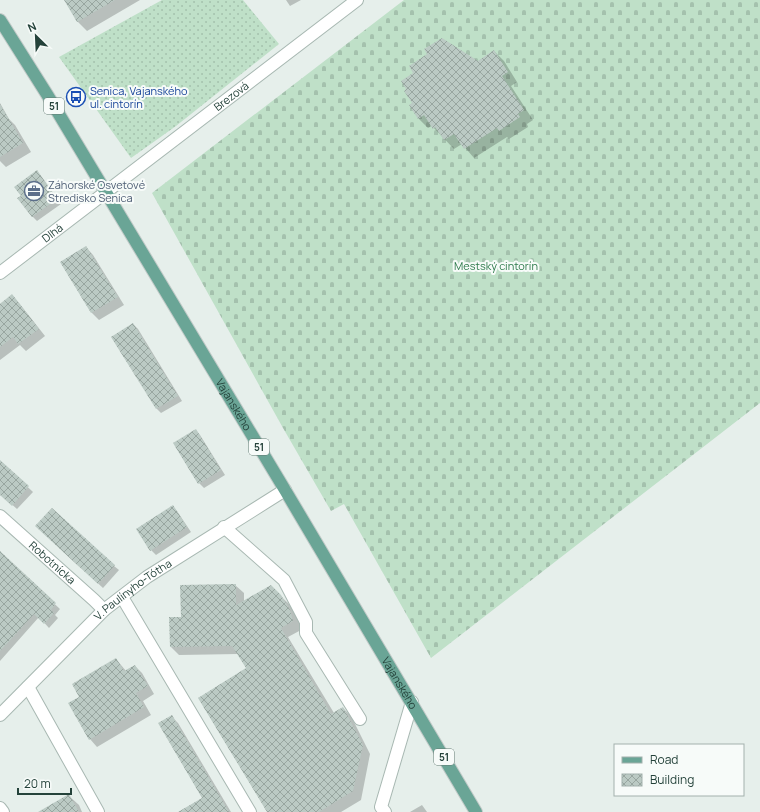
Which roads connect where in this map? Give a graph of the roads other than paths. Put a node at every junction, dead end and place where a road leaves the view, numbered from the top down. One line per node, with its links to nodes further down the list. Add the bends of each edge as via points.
1 (353, 1): 3 (street, Brezová)
2 (0, 20): 3 (main road, Vajanského / 51)
3 (105, 192): 4 (street, Dlhá); 5 (main road, Vajanského / 51)
4 (0, 273)
5 (286, 490): 7 (street, V. Paulínyho-Tótha); 11 (main road, Vajanského / 51)
6 (0, 516): 9 (street, Robotnícka)
7 (224, 527): 8 (street, V. Paulínyho-Tótha, via 147,577); 13 (street, via 284,580 306,622 306,633)
8 (122, 597): 9 (street, V. Paulínyho-Tótha); 17 (street)
9 (104, 610): 10 (street, V. Paulínyho-Tótha)
10 (28, 687): 12 (street, V. Paulínyho-Tótha); 16 (street)
11 (412, 702): 18 (street, via 381,807); 19 (main road, Vajanského / 51)
12 (0, 715)
13 (360, 719)
14 (0, 808): 15 (street)
15 (3, 812)
16 (98, 812)
17 (250, 812)
18 (385, 812)
19 (476, 812)

